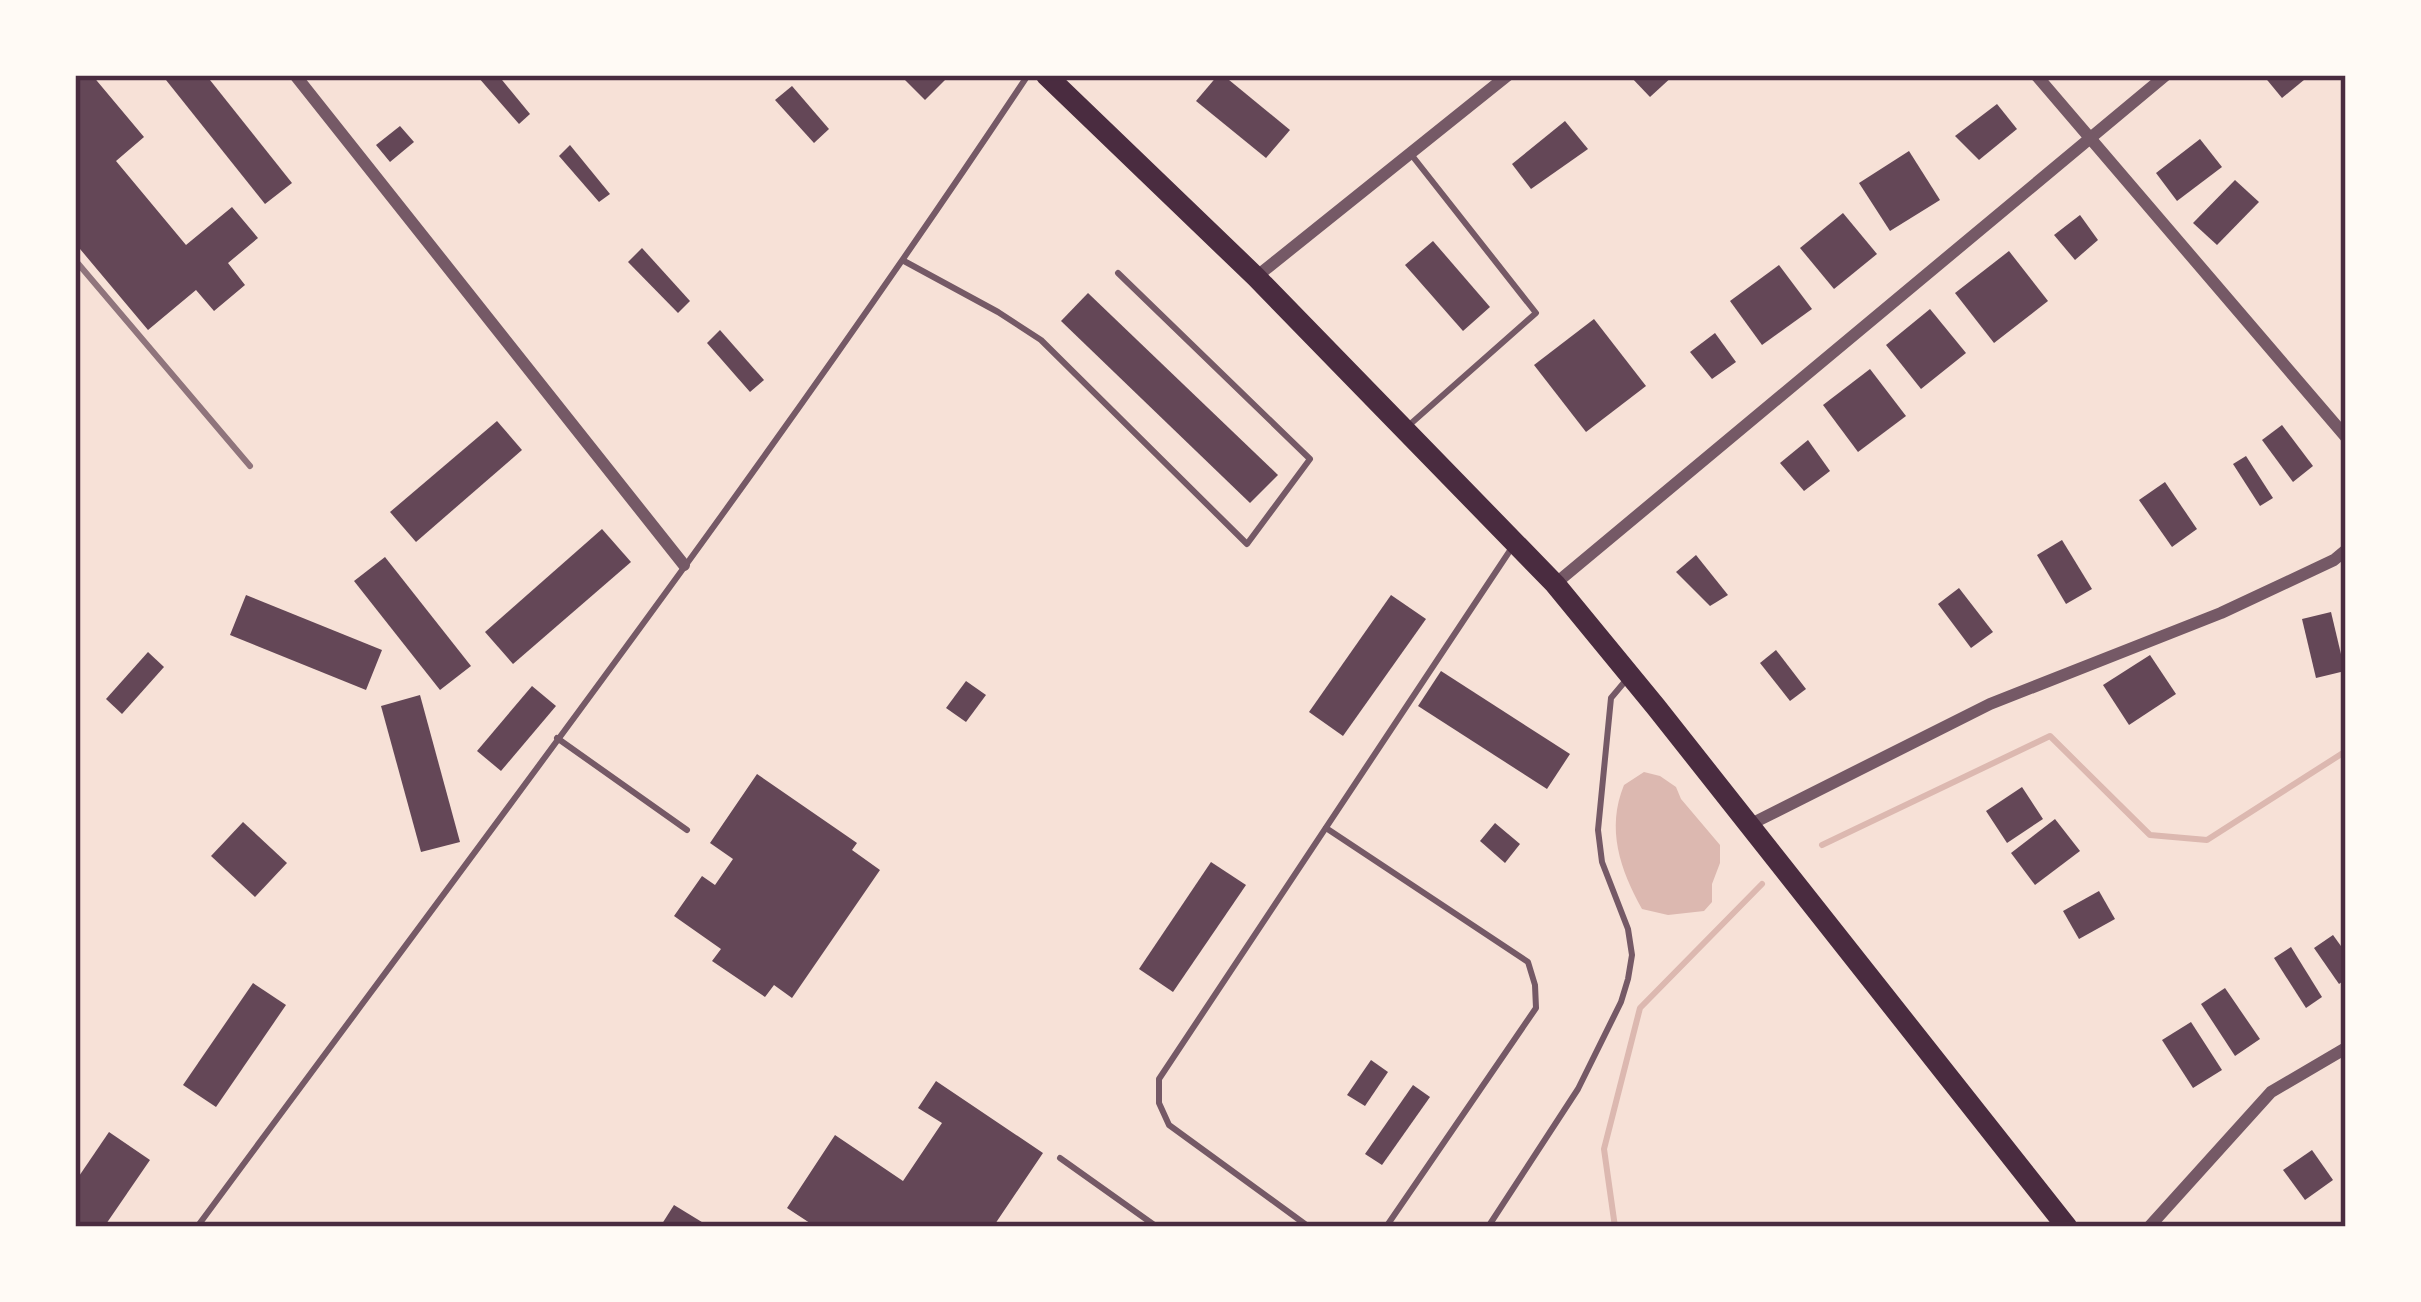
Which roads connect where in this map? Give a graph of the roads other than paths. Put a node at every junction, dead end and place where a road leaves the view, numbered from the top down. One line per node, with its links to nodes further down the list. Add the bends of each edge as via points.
1 (295, 75): 16 (street)
2 (1028, 75): 9 (lane)
3 (1508, 75): 8 (street)
4 (2036, 75): 7 (street)
5 (2166, 75): 7 (street)
6 (1055, 78): 11 (main road)
7 (2089, 139): 13 (street); 17 (street)
8 (1410, 153): 11 (street); 12 (lane, via 1536,313)
9 (904, 261): 10 (lane, via 1041,340 1247,544 1310,459); 16 (lane)
10 (1118, 273)
11 (1256, 277): 12 (main road)
12 (1404, 429): 14 (main road)
13 (2346, 437)
14 (1514, 543): 17 (main road); 21 (lane)
15 (2346, 550): 20 (street, via 2221,613 1990,704)
16 (685, 565): 19 (lane)
17 (1555, 584): 18 (main road)
18 (1630, 676): 20 (main road); 29 (lane, via 1611,698 1598,830 1628,929 1628,979 1578,1089)
19 (557, 738): 22 (lane); 25 (lane)
20 (1749, 825): 30 (main road)
21 (1326, 828): 27 (lane, via 1159,1079 1169,1125); 28 (lane, via 1528,962 1535,985 1536,1008)
22 (687, 830)
23 (2346, 1048): 31 (street, via 2271,1092)
24 (1060, 1158): 26 (lane)
25 (197, 1227)
26 (1157, 1227)
27 (1309, 1227)
28 (1386, 1227)
29 (1488, 1227)
30 (2067, 1227)
31 (2149, 1227)

